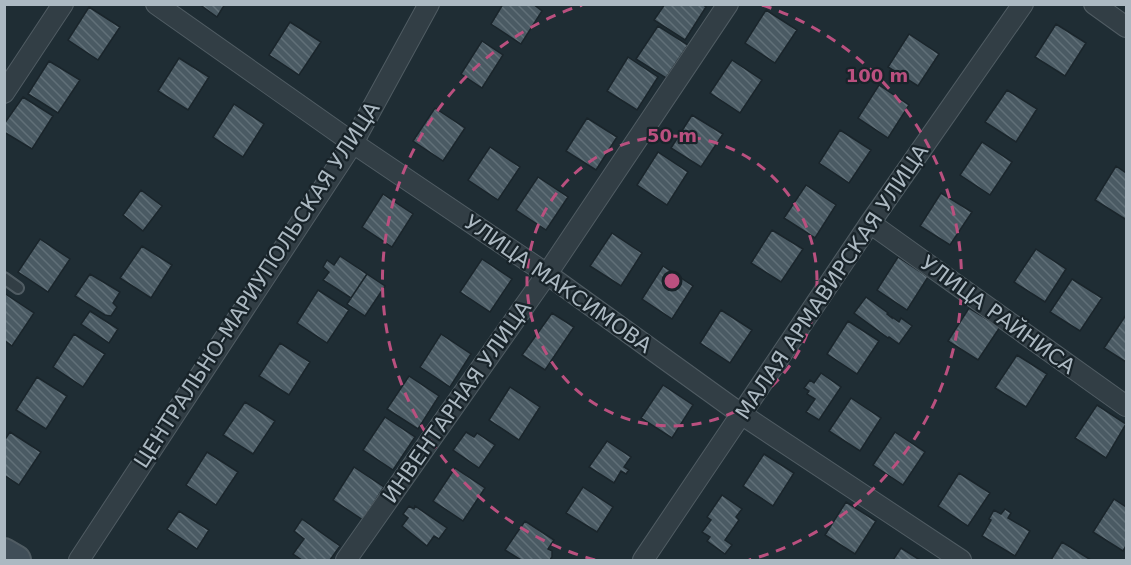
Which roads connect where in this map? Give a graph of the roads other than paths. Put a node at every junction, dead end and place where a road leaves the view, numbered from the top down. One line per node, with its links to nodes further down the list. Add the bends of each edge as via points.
1 (63, 4): 8 (street)
2 (156, 4): 9 (street, УЛИЦА МАКСИМОВА)
3 (429, 4): 9 (street, ЦЕНТРАЛЬНО-МАРИУПОЛЬСКАЯ УЛИЦА)
4 (728, 4): 11 (street, ИНВЕНТАРНАЯ УЛИЦА)
5 (1023, 4): 10 (street, МАЛАЯ АРМАВИРСКАЯ УЛИЦА)
6 (1094, 4): 7 (street)
7 (1126, 27)
8 (4, 93)
9 (353, 143): 11 (street, УЛИЦА МАКСИМОВА); 18 (street, ЦЕНТРАЛЬНО-МАРИУПОЛЬСКАЯ УЛИЦА)
10 (870, 223): 14 (street, УЛИЦА РАЙНИСА); 15 (street, МАЛАЯ АРМАВИРСКАЯ УЛИЦА)
11 (547, 274): 15 (street, УЛИЦА МАКСИМОВА); 19 (street, ИНВЕНТАРНАЯ УЛИЦА)
12 (4, 278): 13 (lane)
13 (18, 288)
14 (1126, 406)
15 (741, 414): 20 (street, МАЛАЯ АРМАВИРСКАЯ УЛИЦА); 21 (street, УЛИЦА МАКСИМОВА)
16 (4, 553): 17 (main road)
17 (16, 561)
18 (79, 561)
19 (346, 561)
20 (643, 561)
21 (961, 561)

